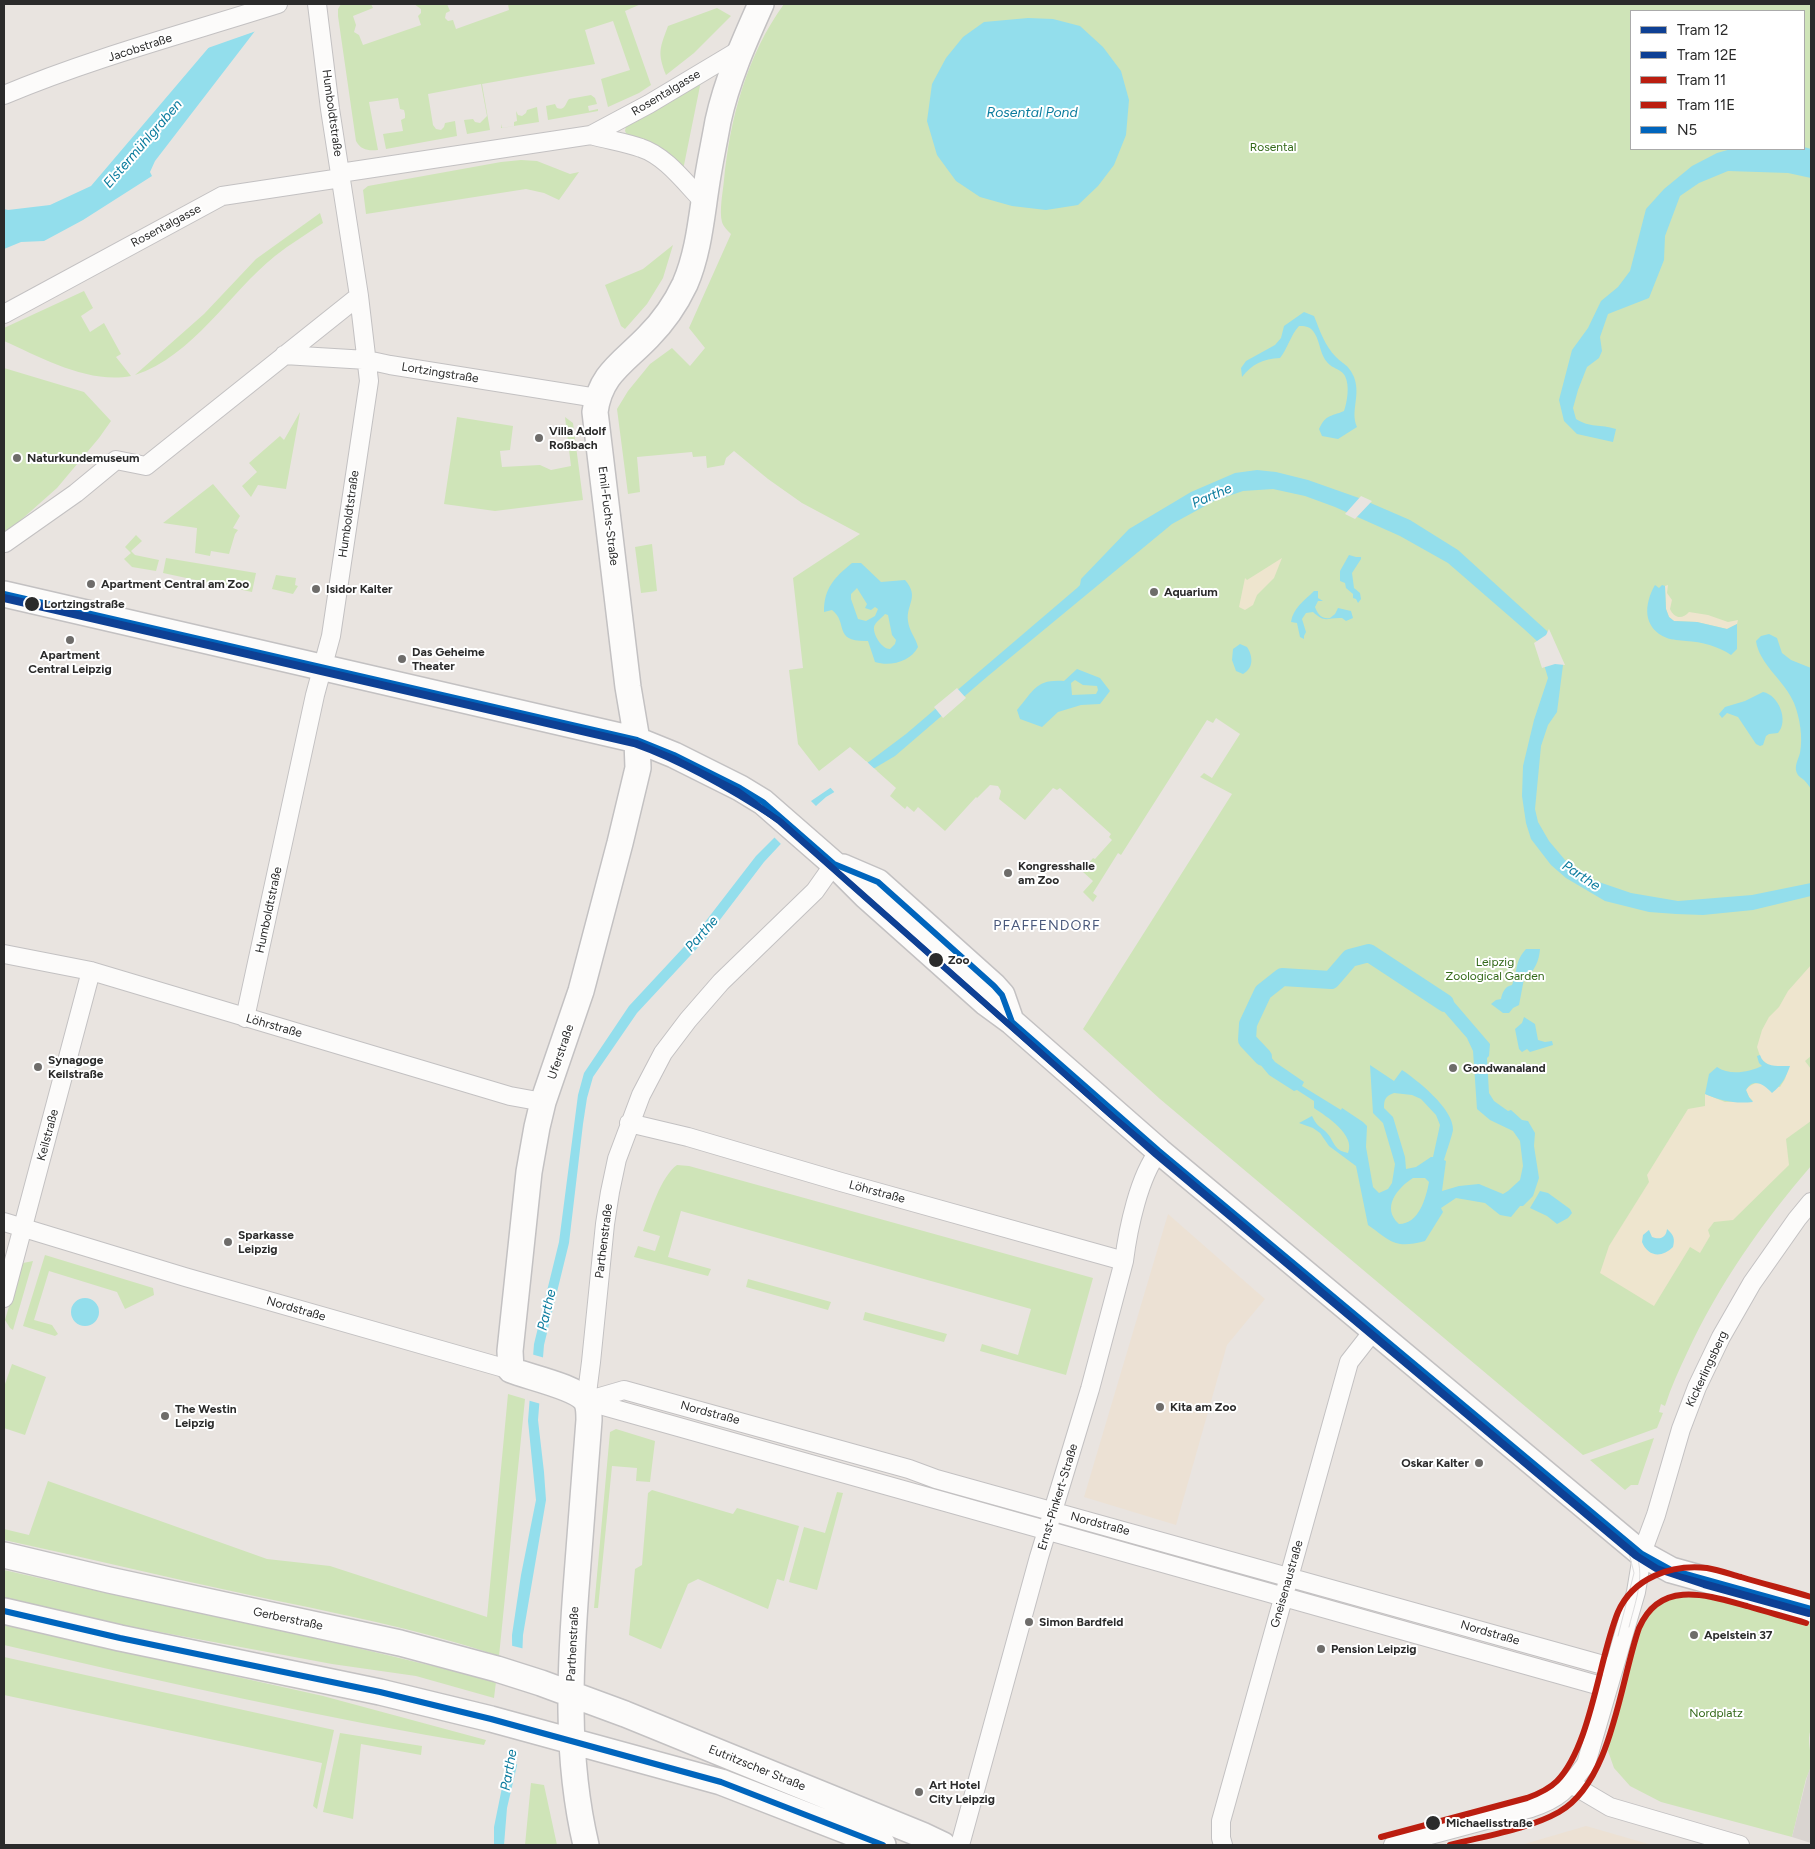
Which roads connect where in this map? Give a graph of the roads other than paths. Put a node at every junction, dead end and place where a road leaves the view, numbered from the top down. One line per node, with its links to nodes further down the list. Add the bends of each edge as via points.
1 (278, 4): 5 (street, Jacobstraße, via 143,46)
2 (317, 4): 7 (street, Humboldtstraße)
3 (761, 4): 4 (main road, Emil-Fuchs-Straße)
4 (741, 49): 6 (street, Rosentalgasse); 8 (main road, Emil-Fuchs-Straße, via 719,119)
5 (4, 95)
6 (591, 135): 7 (street, Rosentalgasse); 8 (street, Rosentalgasse, via 653,154)
7 (341, 175): 9 (street, Humboldtstraße); 10 (street, Rosentalgasse, via 222,196)
8 (704, 202): 13 (main road, Emil-Fuchs-Straße, via 699,239 684,286 649,337 609,375)
9 (359, 296): 11 (street); 12 (street, Humboldtstraße)
10 (4, 314)
11 (284, 355): 12 (street, Lortzingstraße); 14 (street, via 146,466 116,460)
12 (367, 360): 13 (street, Lortzingstraße); 16 (street, Humboldtstraße, via 369,381 331,636)
13 (597, 398): 17 (main road, Emil-Fuchs-Straße, via 595,412)
14 (5, 543)
15 (4, 594): 16 (main road)
16 (322, 666): 17 (main road); 21 (street, Humboldtstraße)
17 (637, 740): 18 (main road, via 665,750 763,802); 22 (main road, Uferstraße, via 638,768 620,843 574,1016)
18 (826, 857): 23 (street, Parthenstraße, via 815,891 721,982 674,1036 641,1095); 24 (main road, via 986,1003)
19 (4, 954): 20 (street, Löhrstraße)
20 (91, 971): 21 (street, Löhrstraße); 27 (street, Keilstraße)
21 (245, 1018): 22 (street, Löhrstraße, via 510,1096)
22 (543, 1102): 31 (main road, Uferstraße, via 529,1172 510,1351)
23 (630, 1123): 28 (street, Löhrstraße); 32 (street, Parthenstraße, via 617,1159 605,1224 591,1362)
24 (1159, 1150): 28 (street, Ernst-Pinkert-Straße, via 1144,1176 1126,1239); 30 (main road)
25 (1811, 1202): 36 (street, Kickerlingsberg, via 1752,1282 1720,1337 1681,1429)
26 (4, 1222): 27 (street, Nordstraße)
27 (22, 1229): 29 (street, Keilstraße); 31 (street, Nordstraße)
28 (1124, 1261): 33 (street, Ernst-Pinkert-Straße)
29 (4, 1298)
30 (1374, 1330): 36 (main road); 37 (street, Gneisenaustraße, via 1349,1362)
31 (518, 1373): 32 (main road, Nordstraße)
32 (578, 1395): 33 (street, Nordstraße, via 624,1390); 34 (street, Nordstraße); 43 (main road, Parthenstraße, via 589,1420)
33 (1054, 1512): 34 (street, Ernst-Pinkert-Straße); 37 (street, Nordstraße)
34 (1048, 1531): 38 (street, Nordstraße); 49 (street, Ernst-Pinkert-Straße)
35 (4, 1554): 43 (main road, Gerberstraße, via 400,1643 498,1669)
36 (1642, 1554): 39 (main road, via 1671,1570); 41 (street, via 1636,1592)
37 (1289, 1577): 38 (street, Gneisenaustraße); 41 (street, Nordstraße)
38 (1283, 1597): 42 (street, Nordstraße); 50 (street, Gneisenaustraße, via 1221,1821)
39 (1811, 1609)
40 (4, 1612): 44 (main road, via 380,1692)
41 (1614, 1668): 42 (street)
42 (1608, 1688): 45 (street, via 1586,1764)
43 (570, 1694): 44 (main road, Parthenstraße); 48 (main road, Eutritzscher Straße)
44 (572, 1741): 46 (main road, Parthenstraße, via 578,1807); 47 (main road, Eutritzscher Straße, via 721,1782)
45 (1571, 1784): 51 (street, via 1545,1803); 52 (street, via 1610,1807)
46 (586, 1845)
47 (883, 1845)
48 (943, 1845)
49 (960, 1845)
50 (1223, 1845)
51 (1393, 1845)
52 (1740, 1845)

